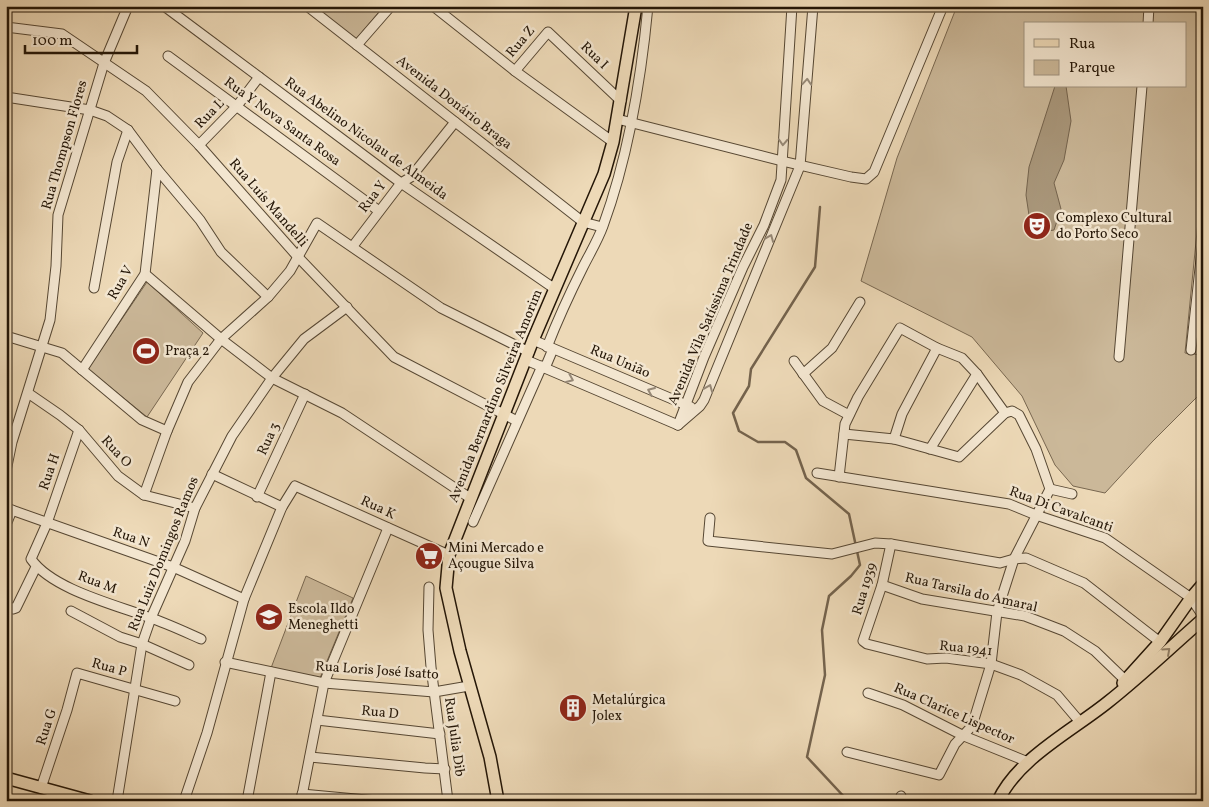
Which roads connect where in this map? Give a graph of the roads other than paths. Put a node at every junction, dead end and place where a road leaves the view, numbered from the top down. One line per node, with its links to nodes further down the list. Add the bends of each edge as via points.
1 (128, 6): 17 (street, Rua Thompson Flores)
2 (164, 6): 19 (street, Rua Abelino Nicolau de Almeida)
3 (307, 6): 15 (street, Avenida Donário Braga)
4 (391, 6): 15 (street)
5 (433, 6): 18 (street)
6 (636, 6): 22 (main road, Avenida Bernardino Silveira Amorim)
7 (648, 6): 27 (street, via 642,69)
8 (792, 6): 31 (street, Avenida Vila Satíssima Trindade, one-way to 31)
9 (813, 6): 32 (street, Avenida Vila Satíssima Trindade, one-way to 9)
10 (943, 6): 32 (street, via 874,172 866,179 859,179)
11 (1149, 6): 12 (street)
12 (1148, 22)
13 (6, 27): 17 (street, Rua Luís Mandelli, via 62,34)
14 (548, 32): 18 (street, Rua Z); 22 (street, Rua I)
15 (357, 45): 26 (street, Avenida Donário Braga)
16 (168, 56): 23 (street, Rua Y Nova Santa Rosa)
17 (104, 63): 24 (street, Rua Thompson Flores); 30 (street, Rua Luís Mandelli, via 146,92)
18 (515, 71): 29 (street)
19 (259, 77): 23 (street, Rua L); 34 (street, Rua Abelino Nicolau de Almeida)
20 (1142, 88): 56 (street)
21 (6, 97): 24 (street)
22 (620, 100): 25 (main road, Avenida Bernardino Silveira Amorim)
23 (237, 106): 30 (street, Rua L); 35 (street, Rua Y Nova Santa Rosa)
24 (90, 110): 28 (street, via 107,116); 51 (street, Rua Thompson Flores, via 58,216 50,320)
25 (617, 119): 27 (street); 29 (main road, Avenida Bernardino Silveira Amorim)
26 (455, 122): 34 (street, Rua Y, via 411,177); 36 (street, Avenida Donário Braga)
27 (632, 123): 31 (street); 37 (street)
28 (128, 130): 33 (street); 43 (street, via 117,162)
29 (613, 142): 36 (main road, Avenida Bernardino Silveira Amorim, via 599,187)
30 (199, 145): 41 (street, Rua Luís Mandelli)
31 (782, 161): 32 (street); 65 (street, Avenida Vila Satíssima Trindade, via 776,195)
32 (800, 166): 66 (street, Avenida Vila Satíssima Trindade, one-way to 32, via 704,400)
33 (157, 170): 42 (street, Rua V); 45 (street, via 200,220 221,252)
34 (401, 183): 35 (street, Rua Y); 44 (street, Rua Abelino Nicolau de Almeida)
35 (379, 211): 39 (street, Rua Y)
36 (583, 222): 37 (street); 44 (main road, Avenida Bernardino Silveira Amorim)
37 (602, 227): 52 (street, via 557,322)
38 (1203, 241): 40 (street)
39 (353, 246): 41 (street, via 317,223); 55 (street, via 441,308)
40 (1202, 252): 54 (street)
41 (298, 257): 45 (street); 47 (street, Rua Luís Mandelli)
42 (144, 274): 49 (street); 59 (street, Rua V)
43 (94, 288)
44 (554, 289): 50 (main road, Avenida Bernardino Silveira Amorim)
45 (268, 297): 49 (street)
46 (860, 302): 60 (street, via 832,348)
47 (347, 307): 62 (street, Rua Luiz Domingos Ramos, via 304,339); 68 (street, Rua Luís Mandelli, via 398,360)
48 (6, 336): 51 (street)
49 (221, 339): 62 (street); 73 (street, via 188,382)
50 (533, 340): 52 (street, Rua União); 55 (main road, Avenida Bernardino Silveira Amorim)
51 (42, 346): 59 (street, via 62,354); 63 (street, Rua Thompson Flores)
52 (550, 348): 58 (street); 65 (street, Rua União, one-way to 52)
53 (937, 348): 61 (street, via 962,358); 69 (street, via 900,328); 75 (street, via 902,414)
54 (1191, 350)
55 (527, 356): 58 (street); 68 (main road, Avenida Bernardino Silveira Amorim)
56 (1119, 357)
57 (794, 361): 60 (street)
58 (543, 367): 70 (street); 71 (street, one-way to 71)
59 (82, 370): 73 (street, via 142,420)
60 (803, 374): 69 (street, via 823,401)
61 (977, 374): 67 (street); 76 (street)
62 (272, 378): 64 (street); 79 (street, Rua Luiz Domingos Ramos, via 232,436)
63 (28, 394): 72 (street, Rua O); 77 (street, Rua Thompson Flores)
64 (305, 394): 84 (street, Rua 3); 85 (street, via 342,413)
65 (686, 405): 66 (street, Rua União); 71 (street, Avenida Vila Satíssima Trindade)
66 (696, 409): 71 (street, Avenida Vila Satíssima Trindade)
67 (1009, 412): 76 (street, via 958,457); 81 (street, via 1019,414)
68 (504, 414): 70 (street, Rua Luís Mandelli); 85 (main road, Avenida Bernardino Silveira Amorim)
69 (849, 415): 74 (street)
70 (518, 421): 91 (street)
71 (678, 425)
72 (79, 430): 83 (street, Rua O, via 118,476); 92 (street, Rua H)
73 (167, 431): 83 (street)
74 (844, 434): 75 (street); 80 (street)
75 (894, 440): 76 (street)
76 (930, 449)
77 (6, 471)
78 (817, 473): 80 (street, Rua Di Cavalcanti)
79 (212, 474): 84 (street); 87 (street, Rua Luiz Domingos Ramos)
80 (839, 477): 89 (street, Rua Di Cavalcanti, via 1009,504)
81 (1050, 489): 82 (street); 89 (street)
82 (1072, 494)
83 (144, 495): 87 (street, Rua O)
84 (258, 497): 86 (street)
85 (470, 498): 96 (main road, Avenida Bernardino Silveira Amorim)
86 (282, 507): 94 (street, Rua K, via 295,486); 104 (street)
87 (195, 508): 99 (street, Rua Luiz Domingos Ramos)
88 (9, 509): 92 (street, Rua N); 93 (street)
89 (1036, 515): 97 (street); 103 (street, Rua Di Cavalcanti, via 1105,538)
90 (710, 518): 95 (street, via 708,541 832,554 875,543)
91 (473, 522)
92 (46, 523): 98 (street, via 31,559); 99 (street, Rua N)
93 (6, 525)
94 (388, 528): 96 (street, Rua K); 120 (street)
95 (892, 544): 97 (street, via 1000,563); 101 (street, Rua 1939)
96 (449, 555): 121 (main road, Avenida Bernardino Silveira Amorim, via 446,588)
97 (1014, 559): 107 (street); 112 (street, via 1026,558 1084,583)
98 (36, 567): 105 (street, via 16,608); 108 (street, Rua M, via 71,588)
99 (172, 567): 104 (street, Rua N); 108 (street, Rua Luiz Domingos Ramos)
100 (1203, 584): 103 (main road)
101 (882, 585): 107 (street, Rua Tarsila do Amaral, via 922,599); 111 (street, Rua 1939)
102 (428, 587): 123 (street, Rua Julia Dib)
103 (1191, 598): 109 (street); 112 (main road)
104 (244, 599): 114 (street)
105 (6, 605)
106 (71, 611): 113 (street, via 120,637)
107 (997, 612): 115 (street); 119 (street, Rua Tarsila do Amaral, via 1025,616 1064,631 1095,651)
108 (151, 618): 110 (street, Rua M); 113 (street, Rua Luiz Domingos Ramos)
109 (1203, 618): 126 (main road, one-way to 109)
110 (201, 639)
111 (863, 642): 115 (street, Rua 1941, via 927,658)
112 (1160, 642): 119 (main road)
113 (142, 644): 116 (street); 122 (street, Rua Luiz Domingos Ramos)
114 (225, 662): 117 (street, Rua Loris José Isatto); 140 (street, via 207,733)
115 (991, 664): 128 (street, Rua 1941, via 1021,675 1057,695); 130 (street, via 972,726)
116 (189, 665)
117 (271, 672): 120 (street, Rua Loris José Isatto); 141 (street)
118 (77, 673): 122 (street, Rua P); 136 (street, Rua G)
119 (1125, 680): 126 (main road)
120 (324, 683): 123 (street, Rua Loris José Isatto); 127 (street)
121 (469, 686): 123 (street, Rua Loris José Isatto); 144 (main road, Avenida Bernardino Silveira Amorim, via 490,757)
122 (134, 690): 125 (street, Rua P); 139 (street, Rua Luiz Domingos Ramos)
123 (434, 692): 129 (street, Rua Julia Dib)
124 (868, 693): 130 (street, Rua Clarice Lispector, via 903,705)
125 (176, 701)
126 (1100, 708): 128 (main road)
127 (317, 720): 129 (street, Rua D); 132 (street)
128 (1080, 722): 133 (main road)
129 (440, 734): 134 (street, Rua Julia Dib)
130 (964, 736): 131 (street, via 955,744 939,775); 133 (street, Rua Clarice Lispector)
131 (847, 752)
132 (310, 757): 134 (street); 137 (street)
133 (1028, 762): 145 (main road)
134 (445, 769): 143 (street, Rua Julia Dib)
135 (6, 778): 136 (main road)
136 (41, 788): 138 (main road)
137 (301, 797): 142 (street)
138 (90, 801)
139 (117, 801)
140 (184, 801)
141 (247, 801)
142 (377, 801)
143 (448, 801)
144 (498, 801)
145 (998, 801)

